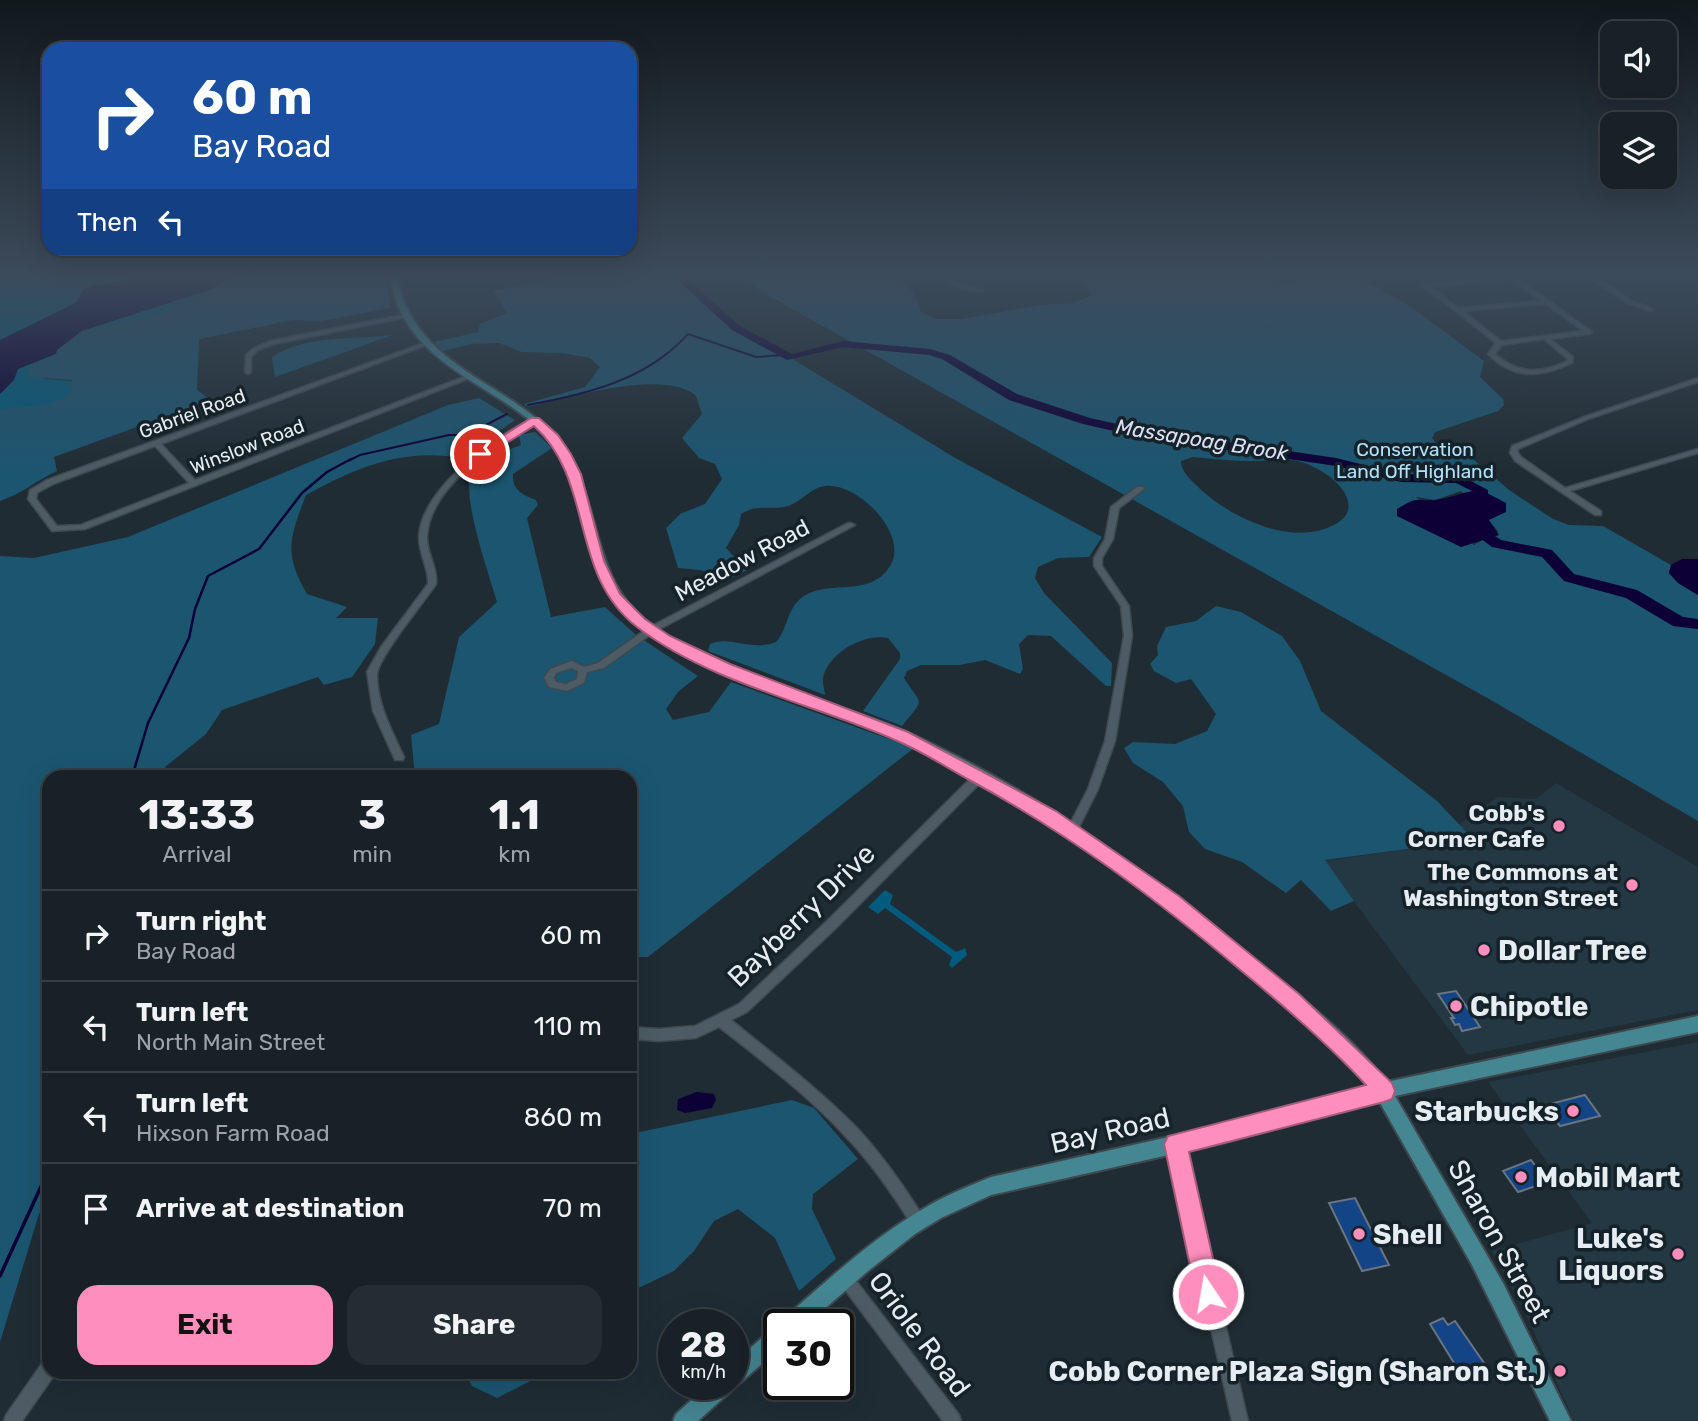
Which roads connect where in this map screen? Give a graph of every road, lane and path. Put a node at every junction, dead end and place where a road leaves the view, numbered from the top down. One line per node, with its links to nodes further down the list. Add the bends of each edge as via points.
1 (281, 340): 8 (street, via 248,356)
2 (423, 340): 7 (main road, Sharon Street)
3 (1496, 340): 6 (street)
4 (1532, 340): 6 (street)
5 (1549, 340): 6 (street, via 1571,360 1532,374 1495,358 1490,351)
6 (1500, 343)
7 (426, 344): 9 (main road, Sharon Street); 12 (street, Gabriel Road)
8 (248, 372)
9 (468, 377): 11 (main road, Sharon Street); 14 (street, Winslow Road)
10 (1697, 382): 16 (street, via 1586,418 1515,448 1518,459)
11 (535, 420): 20 (main road, Sharon Street, via 554,438 570,465 597,561 614,596); 22 (street, via 469,463 434,503 427,518 423,537 432,584 372,672 378,711)
12 (156, 443): 14 (street); 17 (street, Gabriel Road, via 37,488 32,496)
13 (1698, 451): 16 (street)
14 (194, 484): 17 (street, Winslow Road, via 74,529 55,529)
15 (1140, 489): 24 (street, via 1116,505 1107,544 1098,558 1098,566 1125,606 1128,636 1110,741)
16 (1565, 490): 18 (street)
17 (42, 513)
18 (1598, 513)
19 (851, 525): 20 (street, Meadow Road)
20 (651, 630): 21 (street, Meadow Road, via 601,666); 23 (main road, Sharon Street, via 724,668 903,736)
21 (583, 670)
22 (399, 757)
23 (980, 776): 24 (main road, Sharon Street); 25 (street, Bayberry Drive, via 762,992)
24 (1072, 830): 28 (main road, Sharon Street, via 1142,878 1276,987)
25 (722, 1021): 27 (street, Bayberry Drive, via 683,1033); 30 (street, via 843,1120 883,1166)
26 (1698, 1024): 28 (main road, Bay Road)
27 (637, 1033)
28 (1384, 1091): 29 (main road, Bay Road); 41 (main road, Sharon Street, via 1493,1283)
29 (1176, 1144): 30 (main road, Bay Road, via 991,1186); 40 (street)
30 (917, 1220): 31 (main road, Bay Road)
31 (845, 1278): 32 (main road, Bay Road); 39 (street, Oriole Road)
32 (810, 1309)
33 (763, 1350): 34 (main road)
34 (749, 1362)
35 (42, 1378): 37 (street)
36 (706, 1400): 38 (main road)
37 (12, 1421)
38 (682, 1421)
39 (953, 1421)
40 (1240, 1421)
41 (1561, 1421)

